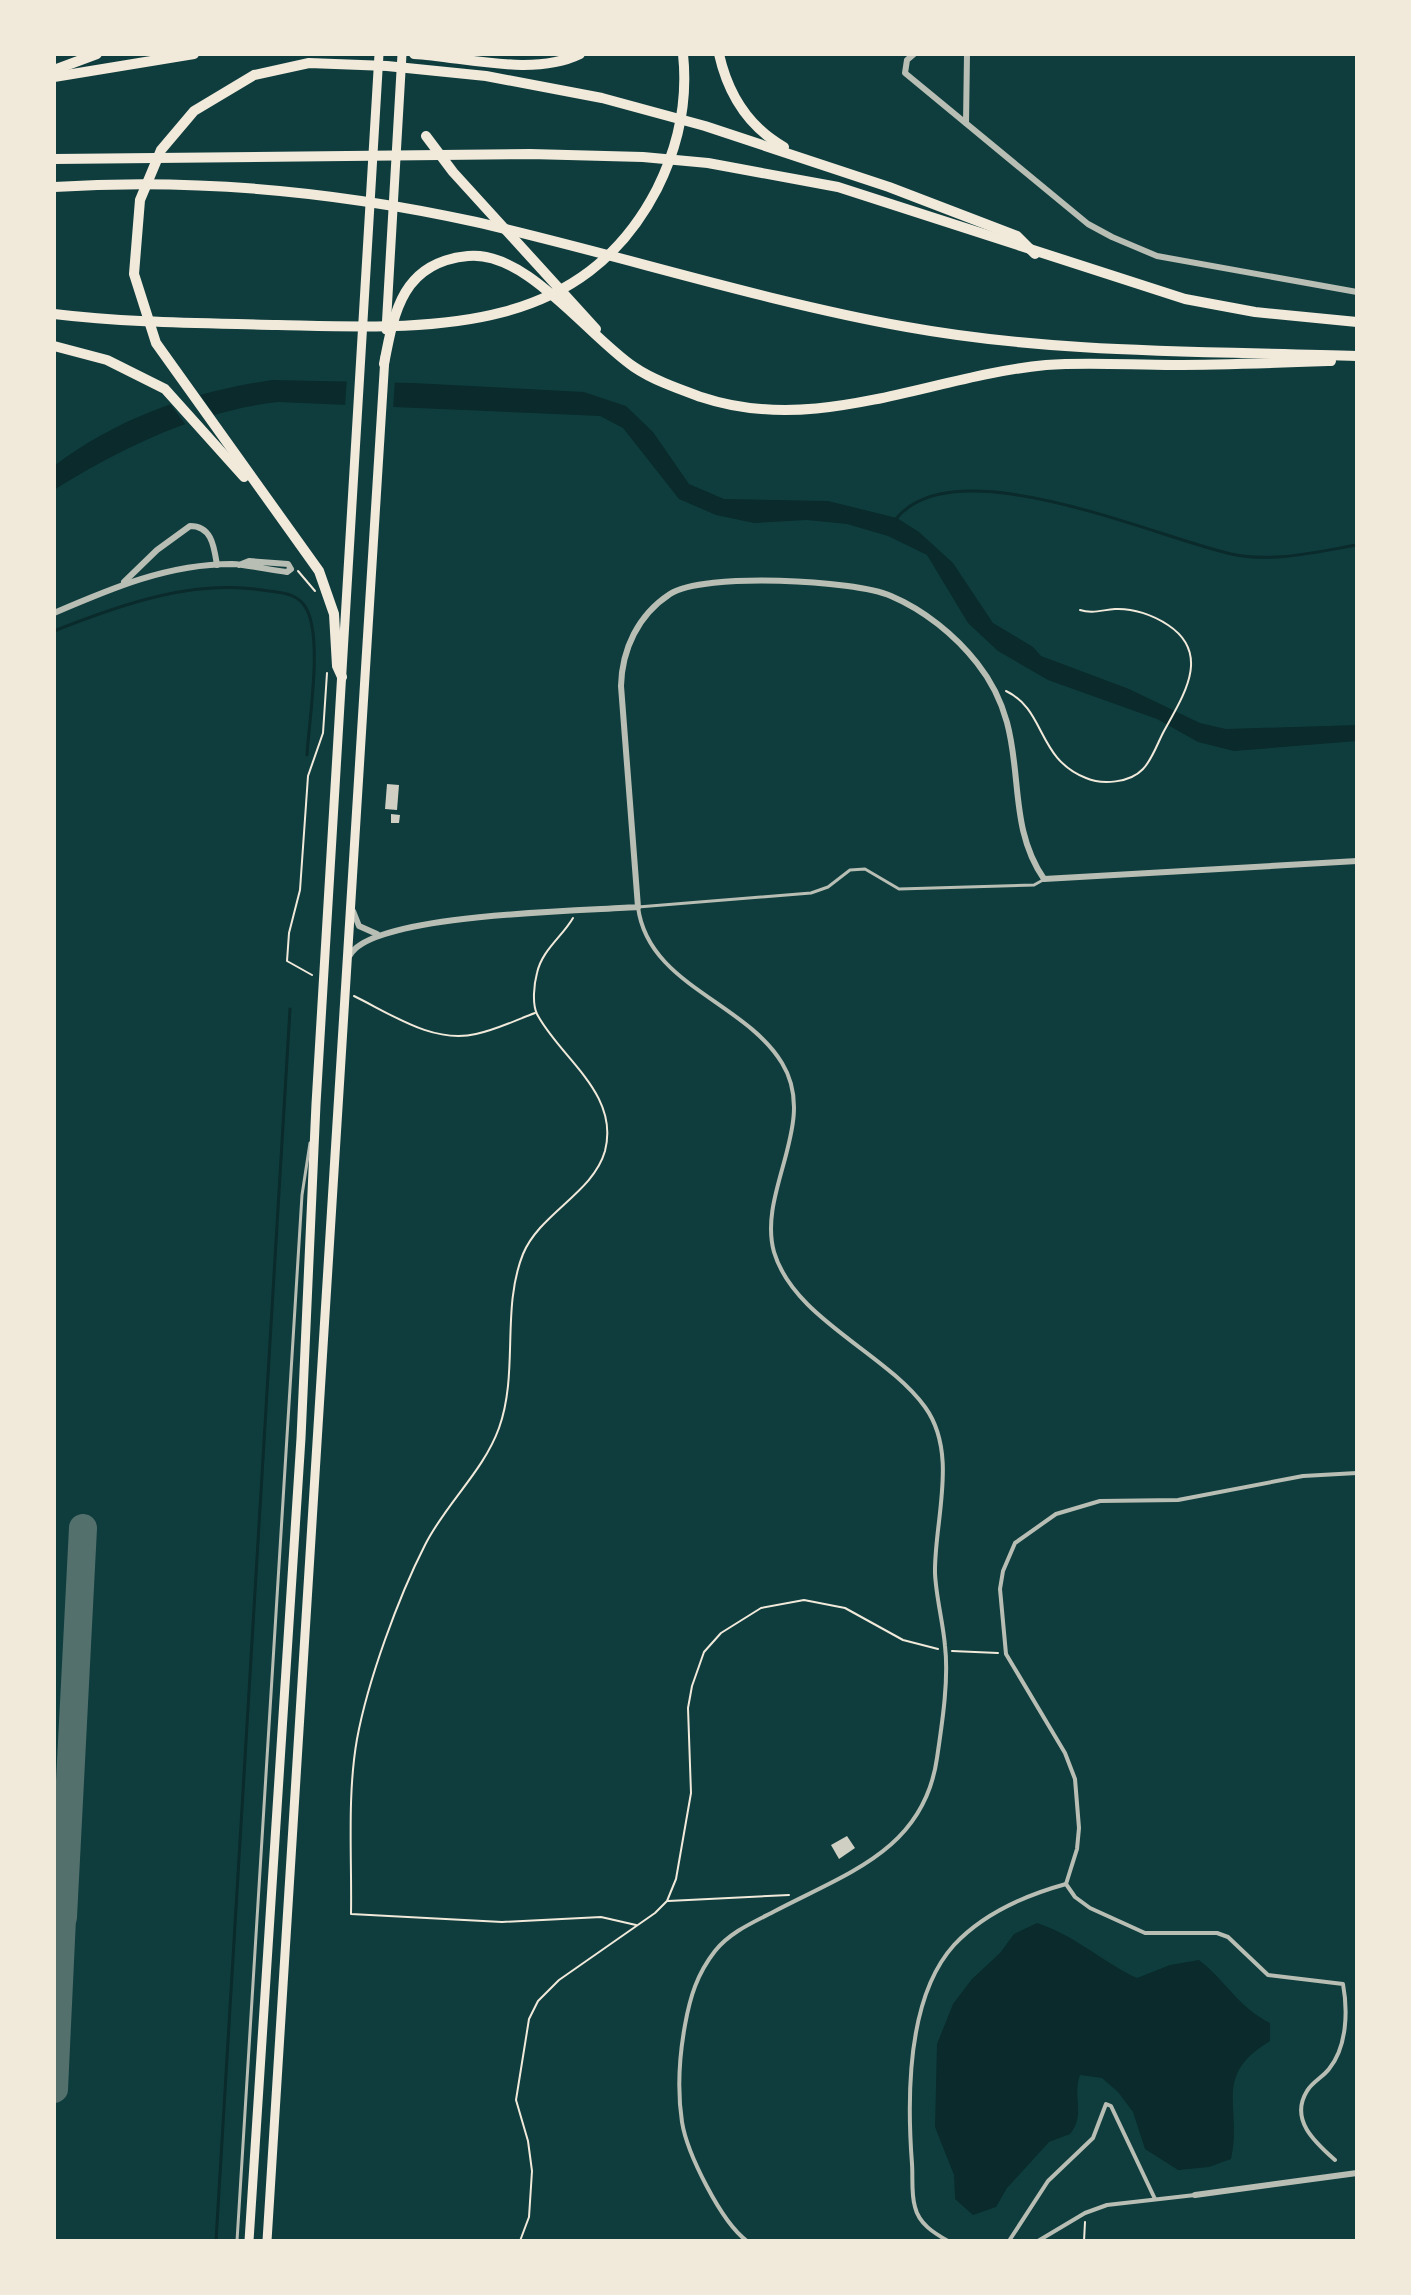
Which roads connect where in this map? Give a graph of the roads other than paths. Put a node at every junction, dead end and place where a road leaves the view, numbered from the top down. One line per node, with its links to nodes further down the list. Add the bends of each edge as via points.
1 (97, 54): 12 (highway)
2 (194, 54): 13 (highway)
3 (379, 54): 32 (main road)
4 (402, 54): 25 (main road)
5 (414, 54): 11 (highway)
6 (580, 54): 11 (highway, via 541,66)
7 (683, 54): 21 (highway, via 680,124 658,185 618,244 576,280 541,299 474,320 417,326 175,323)
8 (719, 54): 17 (highway, via 732,95 746,116 780,145)
9 (914, 54): 14 (street, via 905,73)
10 (967, 54): 14 (street)
11 (435, 55)
12 (54, 70)
13 (54, 77)
14 (966, 123): 20 (street, via 1088,224 1123,242 1157,256)
15 (426, 136): 26 (highway, via 595,328 622,353)
16 (54, 159): 19 (highway, via 544,154 708,163 838,187)
17 (807, 159): 19 (highway); 27 (highway, via 657,112 530,84 434,70 340,63 284,66 218,93 182,122 152,168 136,221 134,274 156,343)
18 (54, 187): 24 (highway, via 237,188 388,206 476,222 907,327 1041,345)
19 (954, 218): 22 (highway, via 1035,254 1185,299)
20 (1357, 292)
21 (54, 314)
22 (1357, 322)
23 (54, 346): 27 (highway, via 107,360 174,397)
24 (1357, 358): 26 (highway, via 1036,367 819,409 734,406)
25 (384, 364): 26 (highway, via 396,305 406,290 435,264 484,255 517,267 610,349 637,369); 35 (main road)
26 (668, 382)
27 (270, 504): 32 (highway, via 325,585)
28 (217, 565): 29 (street); 30 (street); 30 (street, via 208,534 190,526)
29 (239, 565): 29 (street, via 287,572 291,569 288,564)
30 (121, 584): 31 (street)
31 (54, 613)
32 (342, 677): 39 (main road)
33 (1357, 861): 34 (street)
34 (1044, 879): 36 (lane, via 1034,885 899,889 865,869 850,870 811,893); 36 (street, via 1023,834 1014,741 1001,701 965,648 910,605 869,588 805,582 720,584 673,592 635,630 621,671)
35 (352, 887): 37 (street, via 355,922); 38 (main road)
36 (638, 907): 37 (street, via 446,921); 50 (street, via 644,934 656,953 752,1028 784,1065 796,1116 773,1210 773,1248 785,1277 812,1307 916,1397 930,1415 942,1463 935,1579 946,1651 937,1761 918,1817 874,1859 741,1928 717,1948 689,2001 678,2097 684,2132 729,2223)
37 (377, 934): 38 (street, via 355,946)
38 (347, 962): 49 (main road)
39 (316, 1104): 47 (lane, via 302,1195); 48 (main road, via 301,1438)
40 (1357, 1473): 41 (street, via 1303,1476 1178,1500 1100,1501 1056,1514 1015,1543 1000,1589 1006,1654 1075,1779 1079,1828)
41 (1066, 1884): 42 (street, via 1090,1908 1145,1933 1217,1933 1268,1975 1343,1984 1342,2040 1329,2070 1307,2091 1301,2113 1310,2134); 51 (street, via 1011,1904 969,1932 940,1965 928,1992 908,2089 915,2207 931,2231)
42 (1337, 2162): 44 (street)
43 (1357, 2173): 44 (street)
44 (1340, 2174): 45 (street)
45 (1195, 2195): 46 (street)
46 (1155, 2199): 52 (street, via 1125,2132 1106,2104 1093,2138 1048,2181); 53 (street, via 1107,2205)
47 (237, 2241)
48 (249, 2241)
49 (267, 2241)
50 (747, 2241)
51 (948, 2241)
52 (1009, 2241)
53 (1038, 2241)

